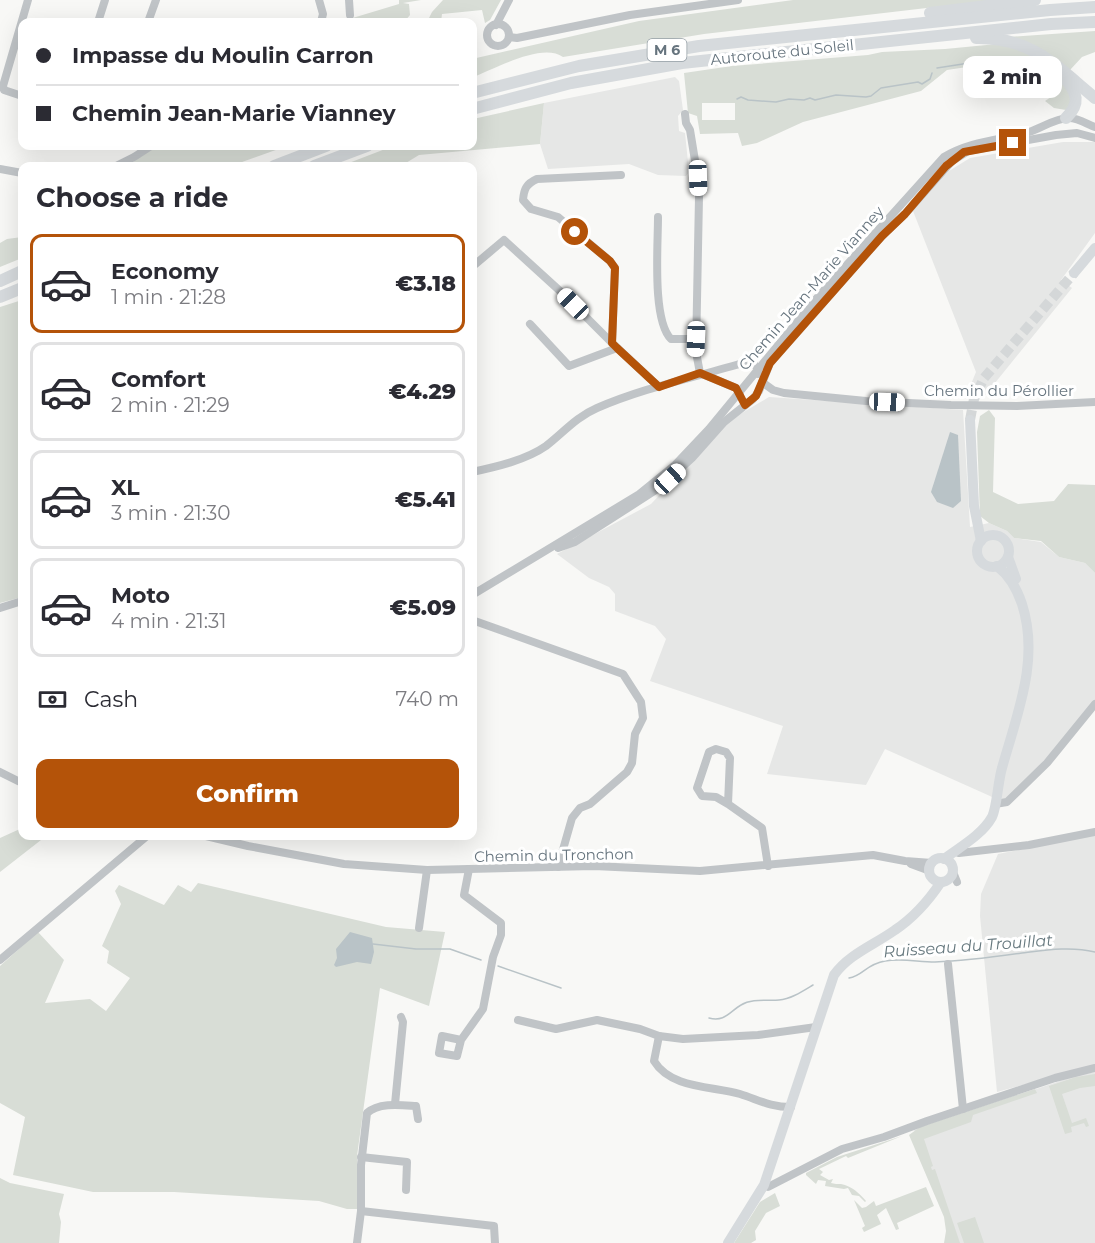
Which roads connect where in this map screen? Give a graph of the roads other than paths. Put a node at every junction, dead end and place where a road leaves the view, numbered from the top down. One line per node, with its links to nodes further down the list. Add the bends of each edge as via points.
1 (28, 0): 12 (street)
2 (105, 0): 13 (street)
3 (156, 0): 14 (street)
4 (319, 0): 15 (street)
5 (349, 0): 11 (street)
6 (509, 0): 17 (street)
7 (738, 0): 20 (street, via 630,15 521,38)
8 (1035, 0): 9 (highway)
9 (1011, 2): 18 (highway, via 881,20)
10 (1095, 7): 18 (highway, Autoroute du Soleil / M 6)
11 (350, 15)
12 (23, 18)
13 (99, 18)
14 (149, 18)
15 (322, 18)
16 (1095, 22): 21 (highway, Autoroute du Soleil / M 6)
17 (496, 25): 20 (street, via 505,27); 20 (street, via 487,31 489,42 502,46)
18 (865, 28): 23 (highway, Autoroute du Soleil / M 6, via 639,55)
19 (18, 34): 24 (street, via 3,86)
20 (508, 37)
21 (870, 43): 22 (highway, via 997,39 1029,47); 26 (highway, Autoroute du Soleil / M 6, via 682,63 571,83)
22 (1055, 65): 25 (highway); 28 (highway, via 1074,91 1074,108)
23 (477, 92)
24 (18, 95)
25 (1095, 98)
26 (477, 108)
27 (685, 114): 51 (street, via 698,178)
28 (1066, 118): 29 (street); 40 (street, Chemin Jean-Marie Vianney, via 959,148 938,162)
29 (1095, 127)
30 (1095, 138): 41 (street, Chemin Jean-Marie Vianney, via 1065,134 964,152 946,166)
31 (145, 150): 34 (street)
32 (316, 150): 35 (highway)
33 (356, 150): 36 (highway)
34 (124, 162)
35 (284, 162)
36 (325, 162)
37 (0, 169): 38 (street)
38 (18, 172)
39 (621, 175): 52 (street, via 537,179 529,183 523,200 531,209 558,217 615,268)
40 (918, 186): 41 (street); 53 (street, Chemin Jean-Marie Vianney)
41 (916, 201): 55 (street, Chemin Jean-Marie Vianney, via 770,363)
42 (658, 217): 51 (street, via 658,299 665,333 671,339)
43 (1095, 248): 46 (main road)
44 (477, 263): 52 (street, via 504,240)
45 (18, 273): 47 (highway)
46 (1074, 273)
47 (0, 280)
48 (18, 290): 49 (highway)
49 (0, 297)
50 (530, 324): 52 (street, via 569,366)
51 (696, 339): 54 (street)
52 (615, 345): 56 (street)
53 (758, 368): 54 (street, via 746,362); 55 (street); 57 (street, Chemin Jean-Marie Vianney)
54 (700, 373): 56 (street); 57 (street, via 736,388)
55 (762, 382): 58 (street, Chemin du Pérollier, via 773,390 791,394 866,401 1017,406); 59 (street, Chemin Jean-Marie Vianney, via 756,396)
56 (659, 387): 61 (street, via 578,418 532,454)
57 (739, 393): 59 (street); 62 (street, Chemin Jean-Marie Vianney, via 694,446)
58 (1095, 402)
59 (745, 405): 62 (street, Chemin Jean-Marie Vianney, via 670,479)
60 (970, 420): 63 (main road, via 974,506)
61 (477, 470)
62 (640, 498): 66 (street, Chemin Jean-Marie Vianney)
63 (986, 538): 64 (main road, via 1000,536 1006,542); 65 (main road, via 978,551 980,559)
64 (1008, 557): 65 (main road); 71 (main road, via 1029,610 1034,642 1031,675)
65 (997, 566): 71 (main road, via 1013,584 1026,619 1029,661)
66 (477, 593)
67 (18, 602): 68 (street)
68 (0, 608)
69 (477, 622): 82 (street, via 623,674 641,702 643,718 635,734 632,763 627,772 572,818)
70 (1095, 704): 75 (street, via 1047,763 1007,802)
71 (1020, 706): 75 (main road)
72 (0, 772): 73 (street)
73 (18, 781)
74 (728, 804): 74 (street, via 730,758 716,749 709,752 697,788 702,795 717,797); 81 (street, via 762,828)
75 (995, 804): 79 (main road, via 990,820)
76 (1095, 832): 80 (street)
77 (142, 840): 87 (street)
78 (223, 840): 84 (street, Chemin du Tronchon, via 344,864)
79 (963, 847): 80 (street); 80 (street); 85 (main road)
80 (980, 852)
81 (768, 866): 82 (street, Chemin du Tronchon, via 700,871); 85 (street, Chemin du Tronchon, via 873,855)
82 (558, 867): 83 (street, Chemin du Tronchon)
83 (469, 869): 84 (street, Chemin du Tronchon); 94 (street, via 464,895 501,923 501,935 483,1009)
84 (428, 870): 86 (street)
85 (941, 871): 91 (main road, via 923,904 897,929 850,958 837,971)
86 (419, 928)
87 (0, 960)
88 (948, 964): 100 (street)
89 (401, 1017): 97 (street)
90 (518, 1020): 93 (street, via 556,1029 597,1020)
91 (816, 1028): 92 (street); 95 (main road)
92 (796, 1031): 93 (street, via 683,1039); 95 (street)
93 (659, 1036): 98 (street, via 654,1061 672,1079 740,1094)
94 (461, 1040)
95 (812, 1042): 99 (main road)
96 (1095, 1068): 100 (street)
97 (395, 1104): 102 (street, via 416,1106); 103 (street, via 367,1113)
98 (774, 1107): 99 (street); 101 (street)
99 (790, 1107): 101 (main road)
100 (963, 1109): 104 (street, via 842,1149)
101 (787, 1118): 104 (main road)
102 (418, 1119)
103 (361, 1157): 105 (street, via 407,1162); 106 (street)
104 (769, 1182): 109 (main road)
105 (406, 1190)
106 (361, 1211): 107 (street); 108 (street, via 494,1226)
107 (357, 1243)
108 (495, 1243)
109 (728, 1243)

